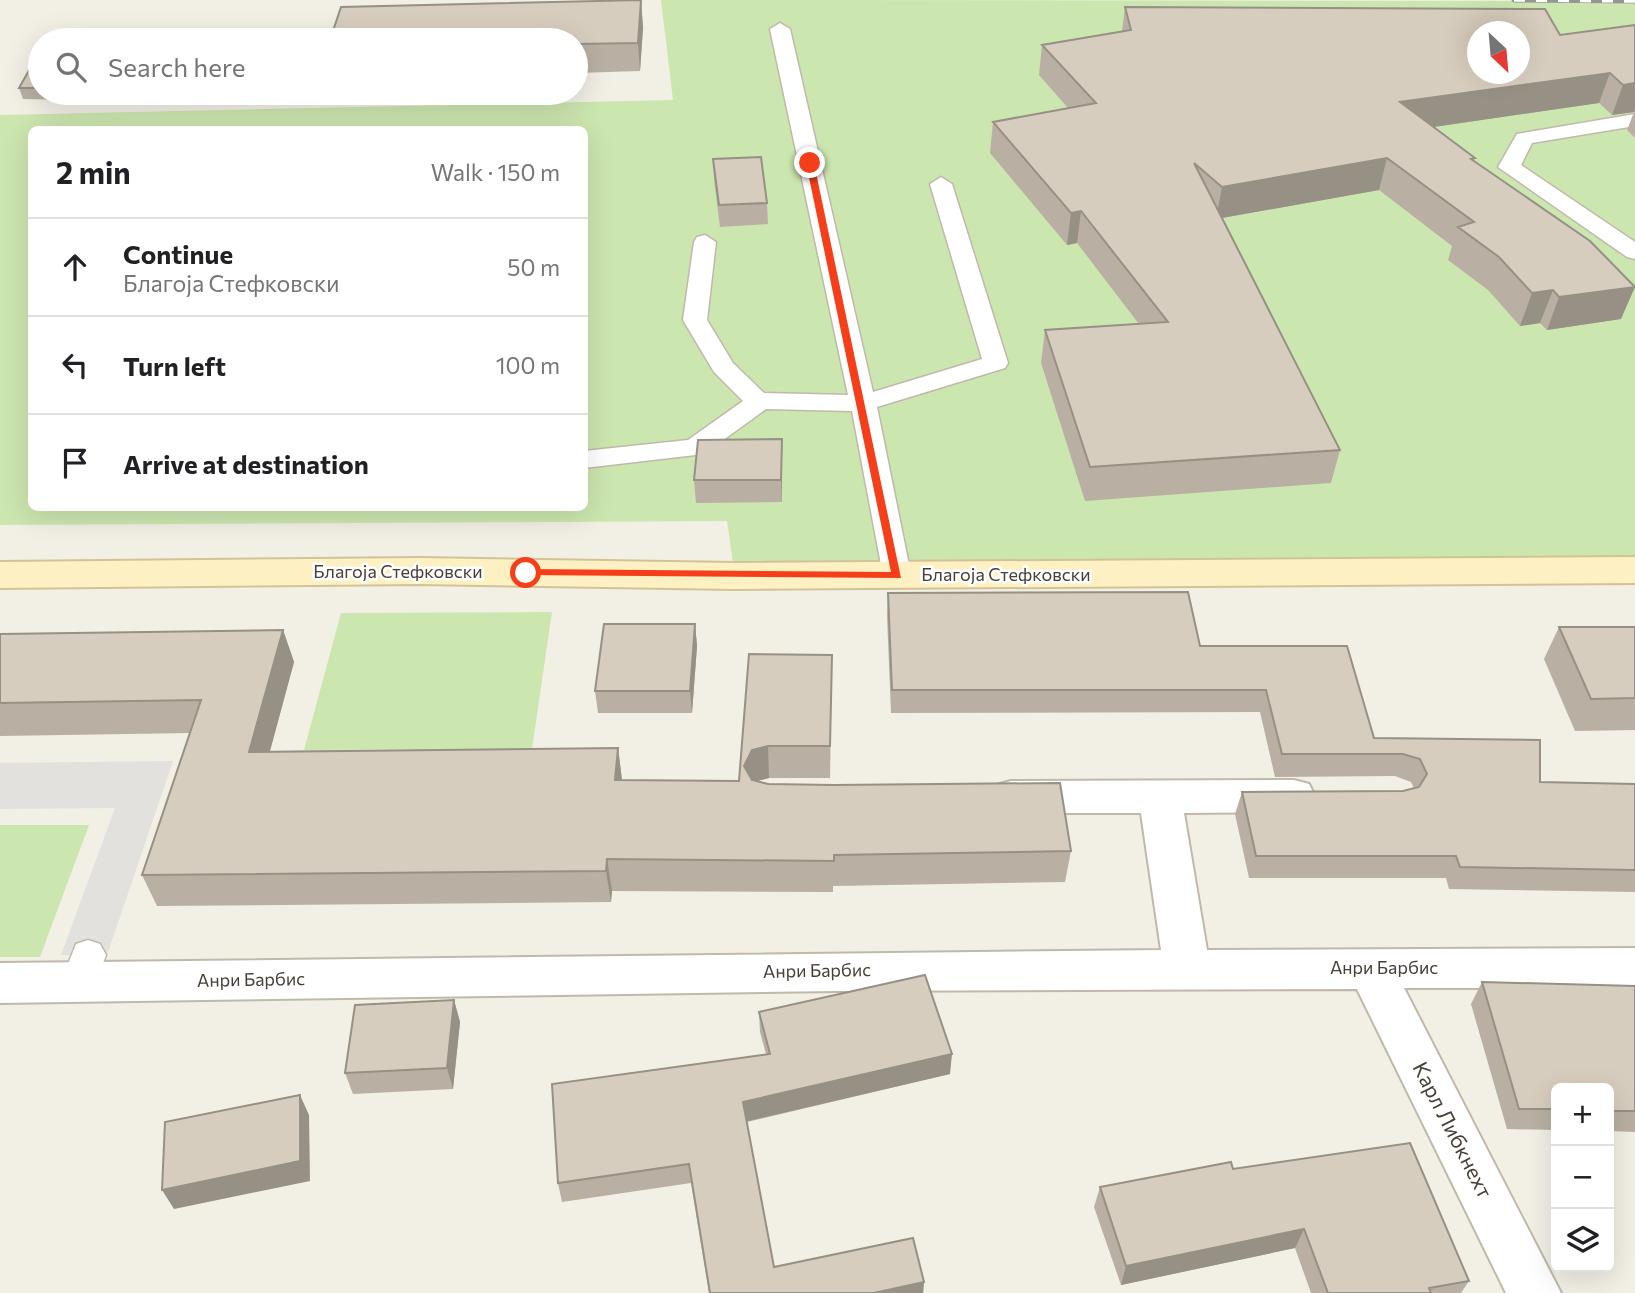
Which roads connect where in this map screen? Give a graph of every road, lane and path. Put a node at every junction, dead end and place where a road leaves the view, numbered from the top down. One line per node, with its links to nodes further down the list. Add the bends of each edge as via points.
1 (780, 29): 7 (lane)
2 (1635, 120): 5 (lane, via 1524,138 1509,166)
3 (941, 184): 7 (lane, via 996,363)
4 (705, 242): 6 (lane, via 695,320 723,367)
5 (1635, 252)
6 (759, 402): 7 (lane); 8 (lane, via 695,448)
7 (863, 403): 11 (lane)
8 (588, 460)
9 (1635, 570): 11 (main road, Благоја Стефковски)
10 (0, 575): 11 (main road, Благоја Стефковски, via 421,571)
11 (898, 575)
12 (1325, 795): 14 (street)
13 (978, 797): 14 (street)
14 (1160, 797): 17 (street)
15 (1370, 968): 16 (street, Анри Барбис); 17 (street, Анри Барбис); 19 (street, Карл Либкнехт)
16 (1635, 968)
17 (1187, 970): 18 (street, Анри Барбис, via 84,968)
18 (0, 983)
19 (1534, 1293)

